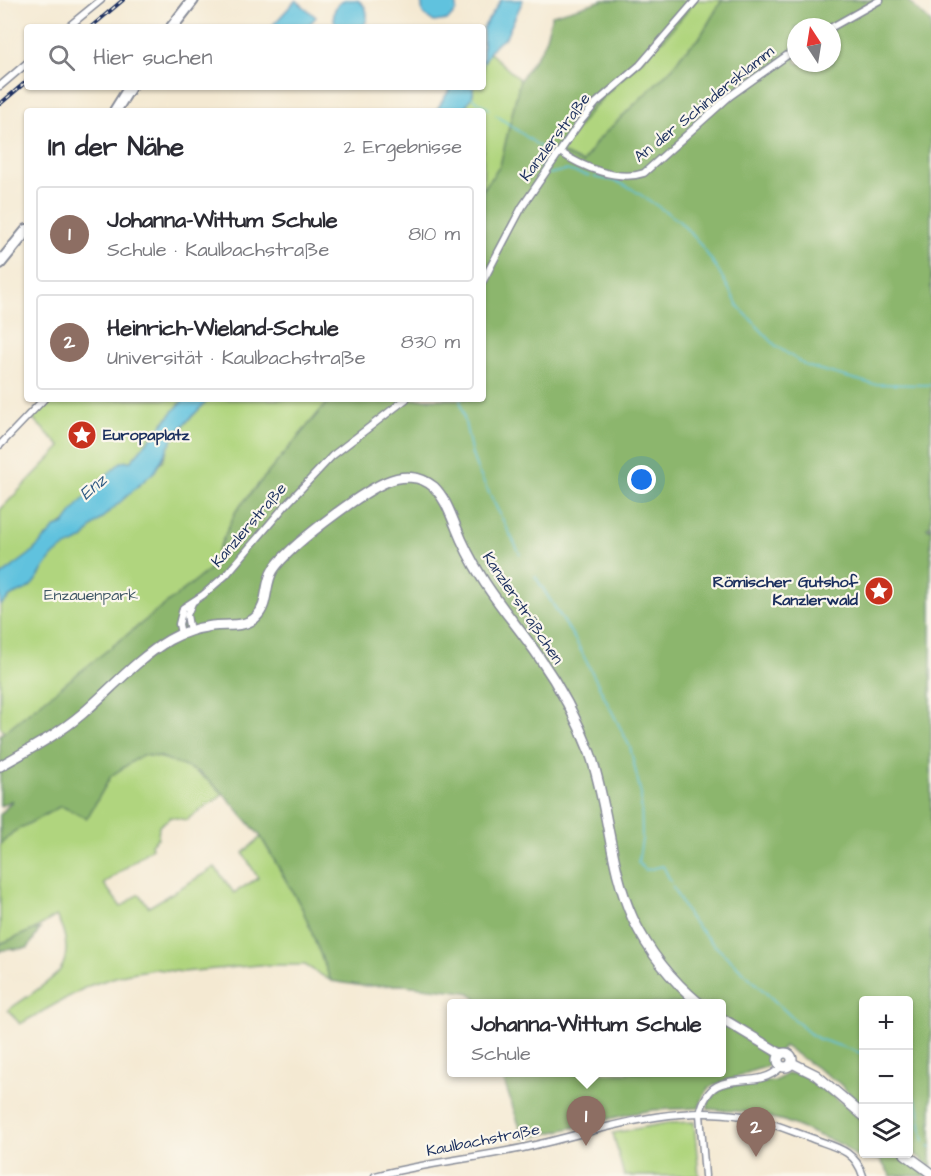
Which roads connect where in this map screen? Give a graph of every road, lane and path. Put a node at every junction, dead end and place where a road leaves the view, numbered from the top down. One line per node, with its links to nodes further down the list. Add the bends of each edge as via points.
1 (101, 0): 7 (street)
2 (185, 0): 8 (main road)
3 (193, 0): 9 (main road)
4 (696, 0): 17 (street, Kanzlerstraße, via 640,65 596,103)
5 (880, 0): 6 (street)
6 (841, 22)
7 (72, 24)
8 (166, 24)
9 (174, 24)
10 (787, 55): 17 (street, An der Schindersklamm, via 730,96 644,173 633,176 605,172)
11 (24, 66): 12 (street)
12 (0, 86)
13 (121, 90): 15 (main road)
14 (128, 90): 16 (main road)
15 (109, 108)
16 (117, 108)
17 (560, 152): 22 (street, Kanzlerstraße, via 522,207)
18 (24, 234): 20 (main road)
19 (24, 244): 21 (main road)
20 (0, 263)
21 (0, 272)
22 (486, 275)
23 (41, 402): 25 (street)
24 (402, 402): 26 (street, Kanzlerstraße, via 332,456 226,575 194,600 188,610)
25 (0, 445)
26 (186, 632): 27 (main road, via 151,653 63,728); 28 (main road, Kanzlersträßchen, via 253,621 263,609 273,571 318,528 385,482 407,477 427,482 444,501 482,578 566,700 596,773 632,917 661,965)
27 (0, 766)
28 (695, 999)
29 (726, 1021): 30 (main road)
30 (781, 1054): 31 (main road, via 789,1054); 32 (main road)
31 (792, 1063): 32 (main road, via 786,1068); 33 (main road, via 816,1075)
32 (781, 1066): 34 (street, via 762,1078 719,1084 705,1098)
33 (859, 1112)
34 (700, 1114): 37 (street, Kaulbachstraße, via 648,1117 527,1147); 38 (street); 39 (street, Kaulbachstraße, via 743,1116 837,1148 853,1156)
35 (910, 1158): 36 (main road)
36 (931, 1173)
37 (375, 1176)
38 (705, 1176)
39 (863, 1176)

